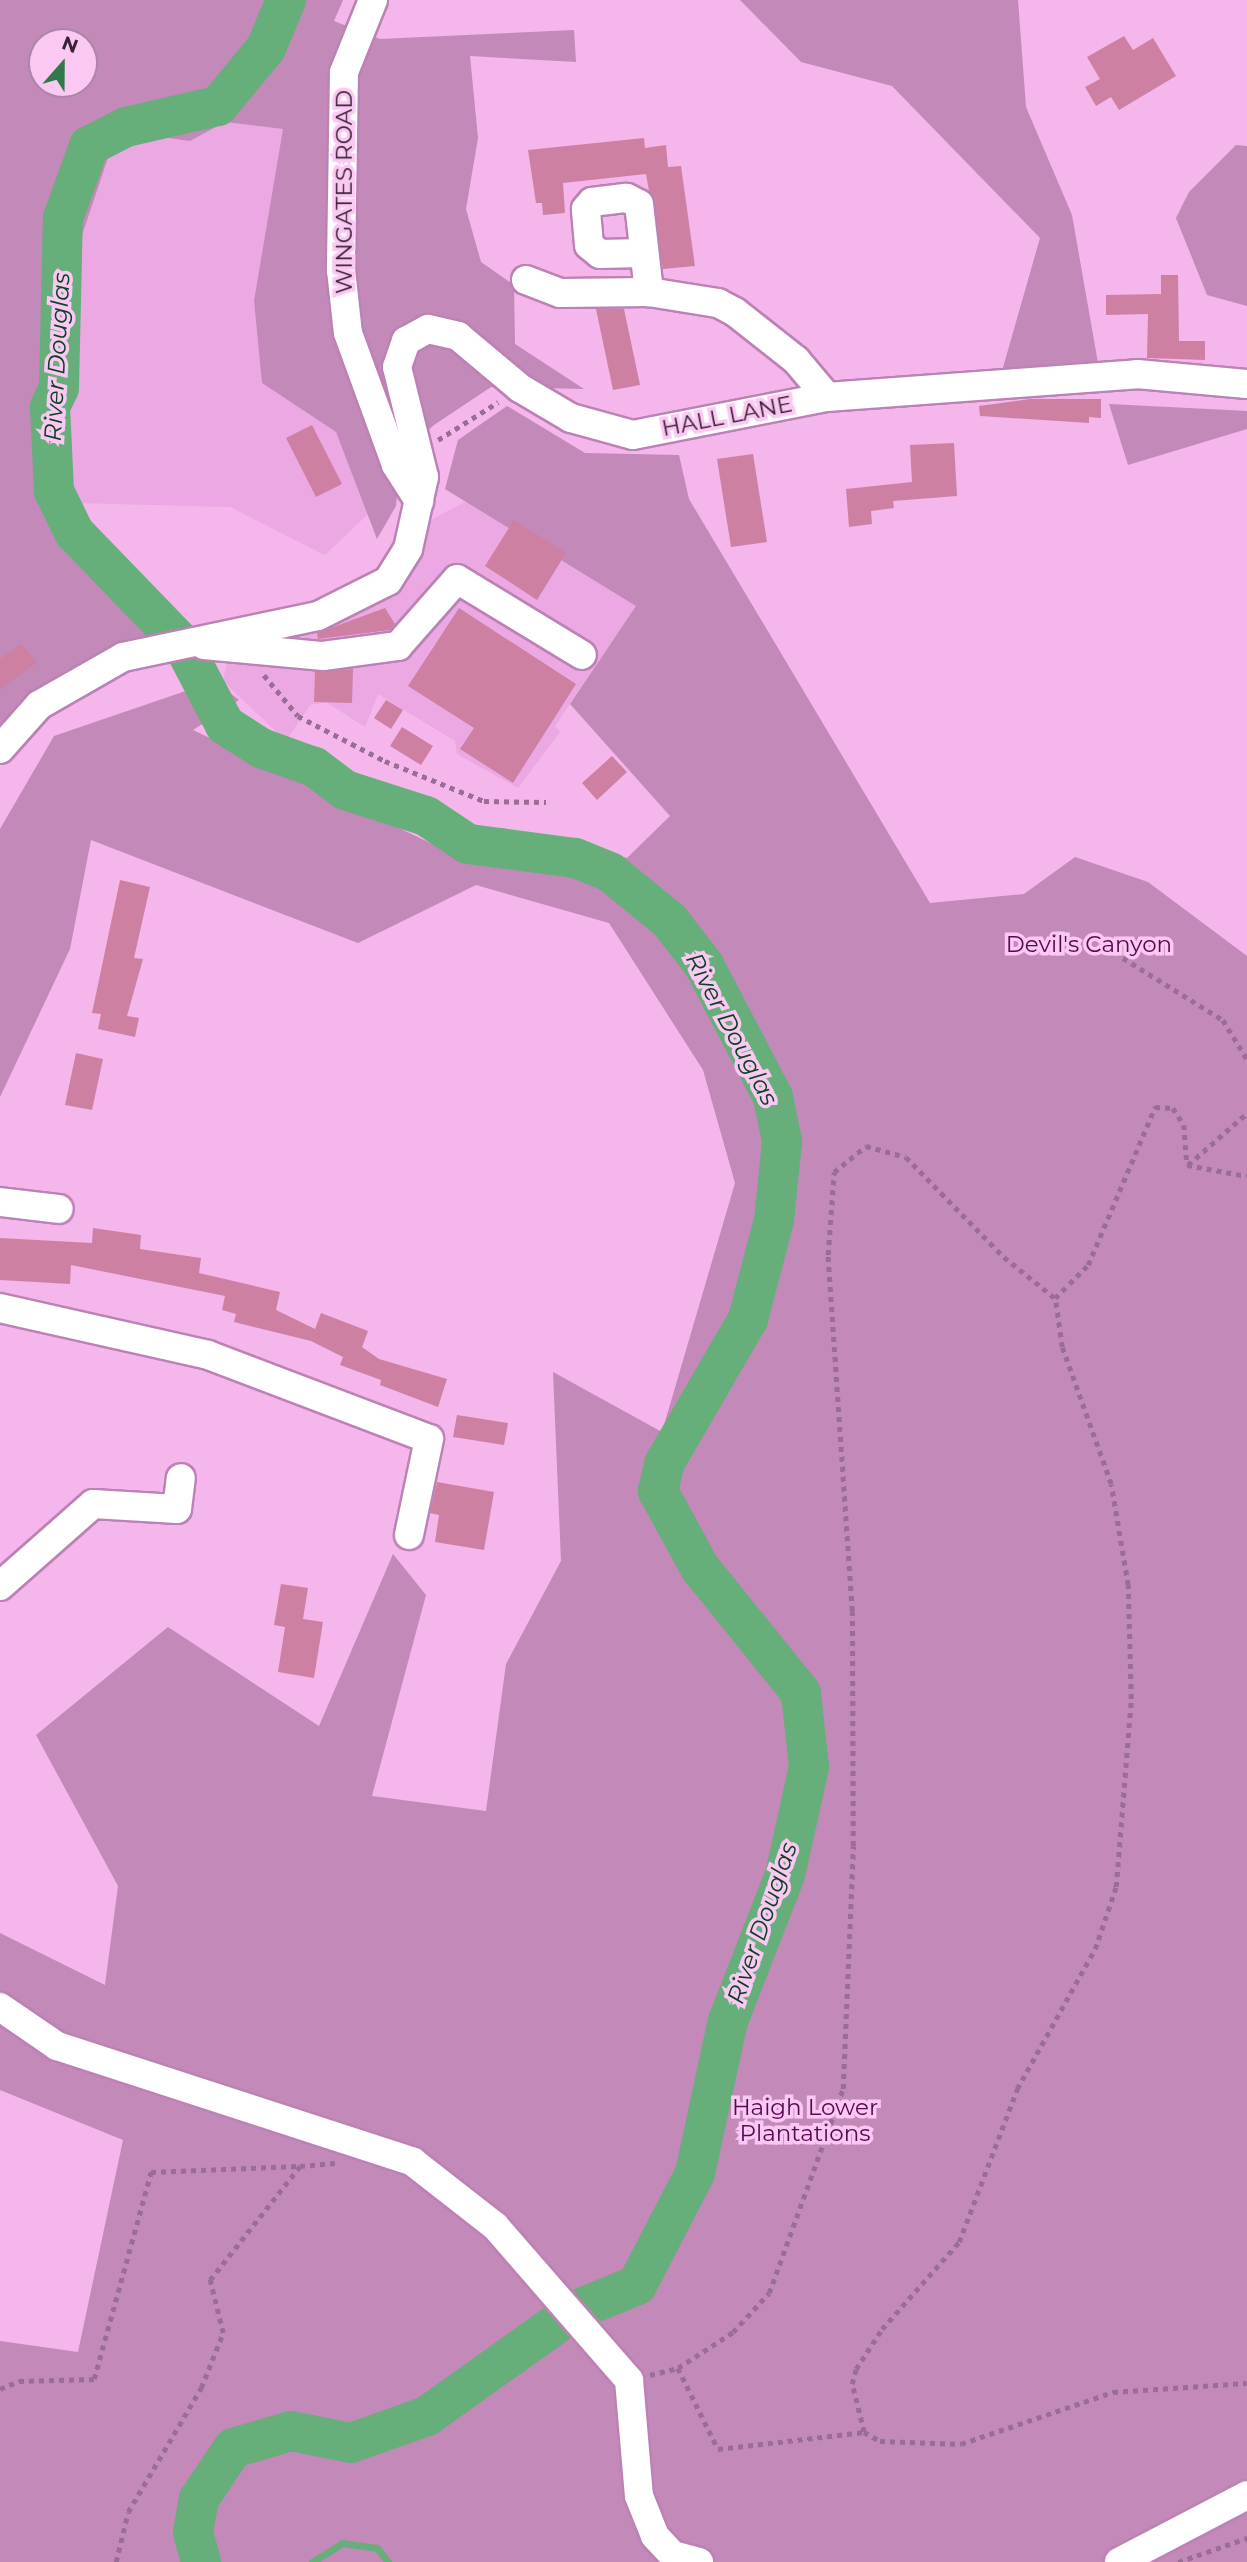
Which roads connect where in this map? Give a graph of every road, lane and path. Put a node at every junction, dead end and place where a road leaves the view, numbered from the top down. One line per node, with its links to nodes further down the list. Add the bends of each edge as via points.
1 (373, 0): 9 (street, WINGATES ROAD, via 344,72 341,270 348,333 396,465)
2 (643, 253): 4 (street)
3 (526, 280): 4 (street, via 560,293)
4 (649, 292): 7 (street, via 718,303 735,312 796,360)
5 (1247, 384): 7 (street, HALL LANE, via 1137,374)
6 (520, 388): 7 (street, HALL LANE, via 571,418 633,435); 8 (path); 8 (street, HALL LANE, via 458,336 417,332 400,350 397,367)
7 (827, 397)
8 (419, 452): 9 (street, HALL LANE, via 424,477)
9 (419, 501): 10 (street, HALL LANE, via 398,571 373,592 318,616)
10 (180, 645): 11 (street); 13 (street, HALL LANE, via 123,657 83,676 39,705)
11 (245, 653): 12 (street, via 323,656 398,646 457,579); 14 (path, via 298,716 386,761 484,801)
12 (582, 655)
13 (0, 749)
14 (546, 802)
15 (1123, 958): 16 (path, via 1223,1020)
16 (1247, 1059)
17 (1247, 1113): 18 (path)
18 (1187, 1165): 19 (path); 22 (path, via 1184,1125 1173,1108 1155,1107 1088,1265)
19 (1247, 1176)
20 (0, 1202): 21 (street)
21 (59, 1209)
22 (1055, 1298): 30 (path, via 1004,1257 906,1157 866,1146 834,1172 828,1255 852,1611 853,1846 844,2089 769,2293 733,2332); 34 (path, via 1062,1347 1111,1484 1128,1585 1131,1699 1116,1887 1095,1950 1017,2089 959,2242 882,2329 856,2369 852,2384)
23 (0, 1308): 25 (street, via 208,1355 429,1440)
24 (181, 1478): 26 (street, via 177,1509 93,1504)
25 (409, 1535)
26 (0, 1586)
27 (0, 2007): 31 (street, via 57,2046 413,2162 495,2226)
28 (331, 2163): 29 (path)
29 (300, 2166): 33 (path, via 151,2172 94,2379 19,2381); 37 (path, via 210,2280 223,2333 201,2388 128,2512)
30 (678, 2368): 31 (path); 34 (path, via 718,2449)
31 (629, 2380): 38 (street, via 639,2496 655,2536 673,2555)
32 (1247, 2383): 34 (path, via 1113,2392 961,2444 880,2441)
33 (0, 2389)
34 (864, 2432)
35 (1247, 2495): 39 (street)
36 (1247, 2539): 40 (path)
37 (116, 2562)
38 (699, 2562)
39 (1119, 2562)
40 (1178, 2562)

